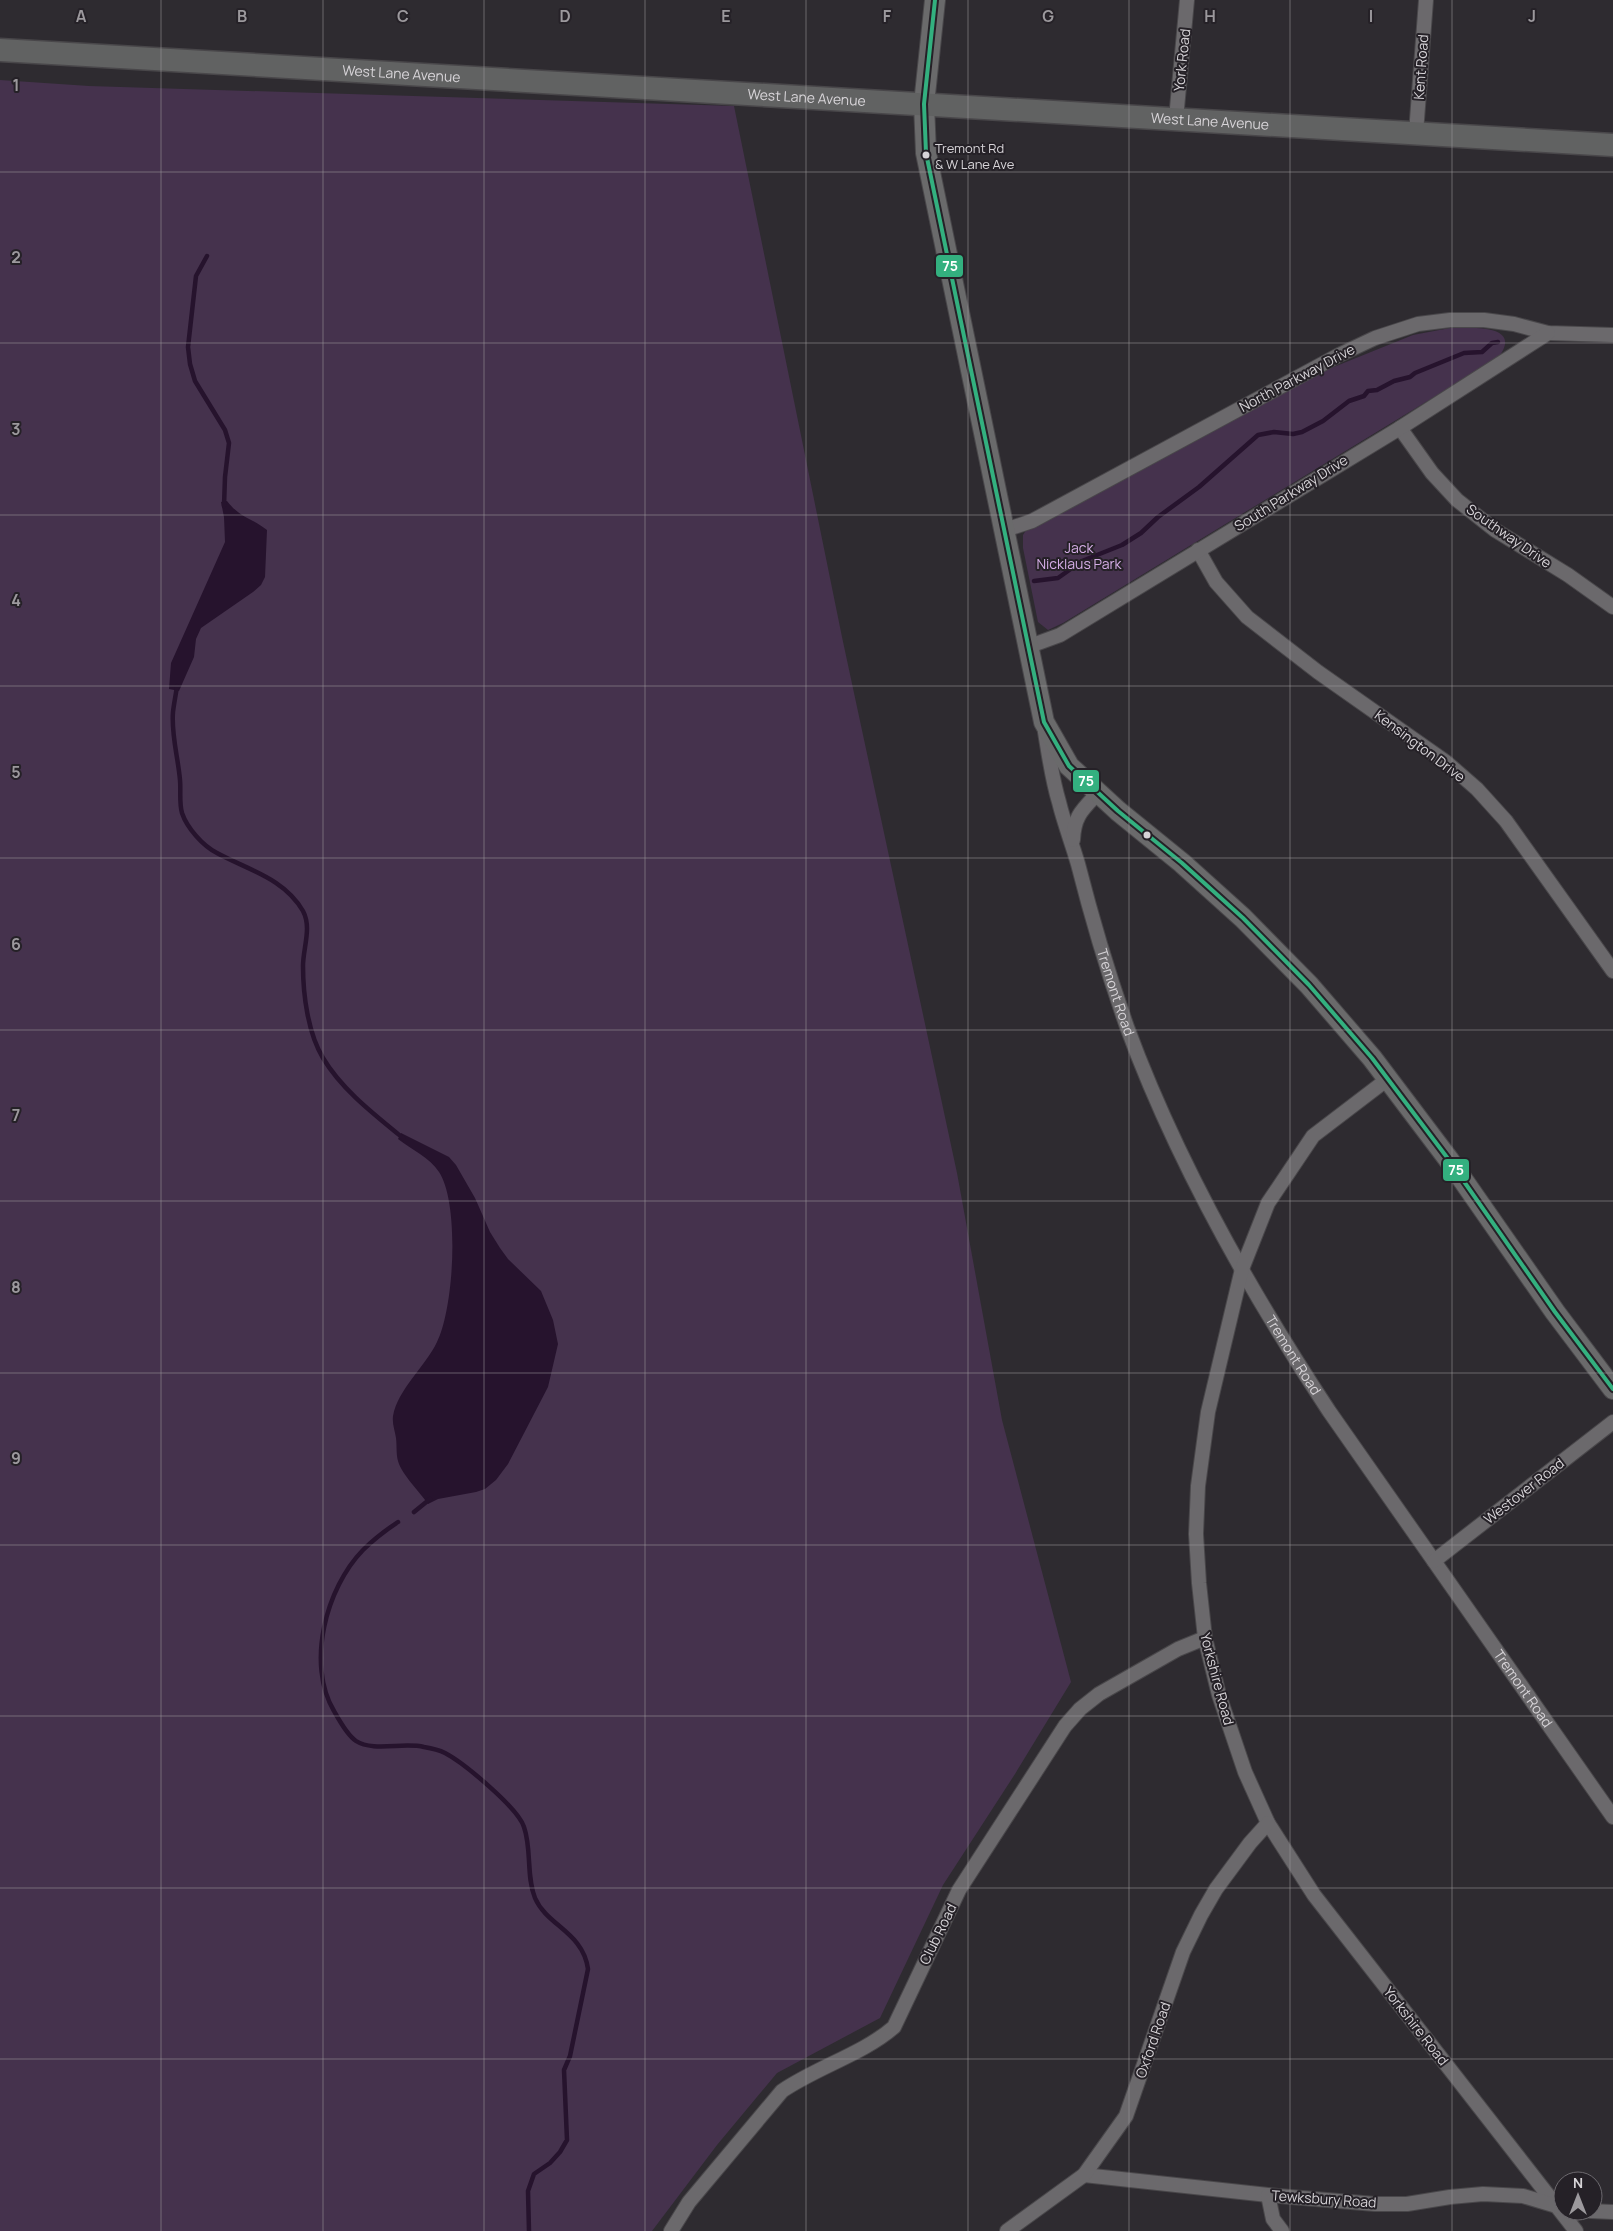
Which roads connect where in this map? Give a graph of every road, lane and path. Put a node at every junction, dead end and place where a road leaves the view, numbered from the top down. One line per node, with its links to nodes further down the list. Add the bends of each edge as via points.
1 (935, 0): 5 (street, Tremont Road)
2 (1188, 0): 6 (street, York Road)
3 (1426, 0): 7 (street, Kent Road)
4 (0, 50): 5 (main road, West Lane Avenue)
5 (924, 104): 6 (main road, West Lane Avenue); 12 (street, Tremont Road, via 926,153)
6 (1176, 119): 7 (main road, West Lane Avenue)
7 (1416, 133): 8 (main road, West Lane Avenue)
8 (1613, 145)
9 (1548, 333): 10 (street, North Parkway Drive); 11 (street, South Parkway Drive); 12 (street, North Parkway Drive, via 1492,321 1450,320 1418,324 1375,338 1032,522)
10 (1613, 335)
11 (1400, 428): 13 (street, South Parkway Drive); 14 (street, Southway Drive, via 1432,473 1457,500 1495,530)
12 (1005, 530): 15 (street, Tremont Road)
13 (1198, 550): 15 (street, South Parkway Drive, via 1060,635); 19 (street, Kensington Drive, via 1216,582 1247,617 1318,672 1446,762 1477,790 1506,821)
14 (1613, 607)
15 (1030, 646): 16 (street, Tremont Road)
16 (1044, 722): 17 (street, via 1069,766); 18 (street, Tremont Road, via 1049,760)
17 (1098, 793): 18 (street, Tremont Road, via 1075,820); 20 (street, via 1243,918 1309,985)
18 (1072, 843): 21 (street, Tremont Road, via 1095,929 1128,1027 1172,1135)
19 (1613, 971)
20 (1389, 1078): 21 (street, Yorkshire Road, via 1313,1136 1268,1203); 22 (street)
21 (1242, 1269): 24 (street, Tremont Road, via 1288,1350); 25 (street, Yorkshire Road, via 1208,1412 1198,1486 1196,1534)
22 (1613, 1389)
23 (1613, 1422): 24 (street, Westover Road)
24 (1434, 1561): 26 (street, Tremont Road)
25 (1205, 1638): 27 (street, Yorkshire Road, via 1219,1695 1245,1772); 32 (street, Club Road, via 1178,1649 1080,1708 1065,1726 959,1890 894,2027 782,2092 689,2202)
26 (1613, 1817)
27 (1268, 1823): 28 (street, Oxford Road, via 1250,1843 1201,1915 1183,1952 1126,2116); 30 (street, Yorkshire Road, via 1314,1895)
28 (1084, 2175): 29 (street, Tewksbury Road); 33 (street, Oxford Road)
29 (1268, 2195): 31 (street, Tewksbury Road, via 1407,2204 1484,2194 1523,2196); 34 (street, via 1273,2219)
30 (1553, 2198)
31 (1553, 2205)
32 (671, 2231)
33 (1008, 2231)
34 (1282, 2231)

